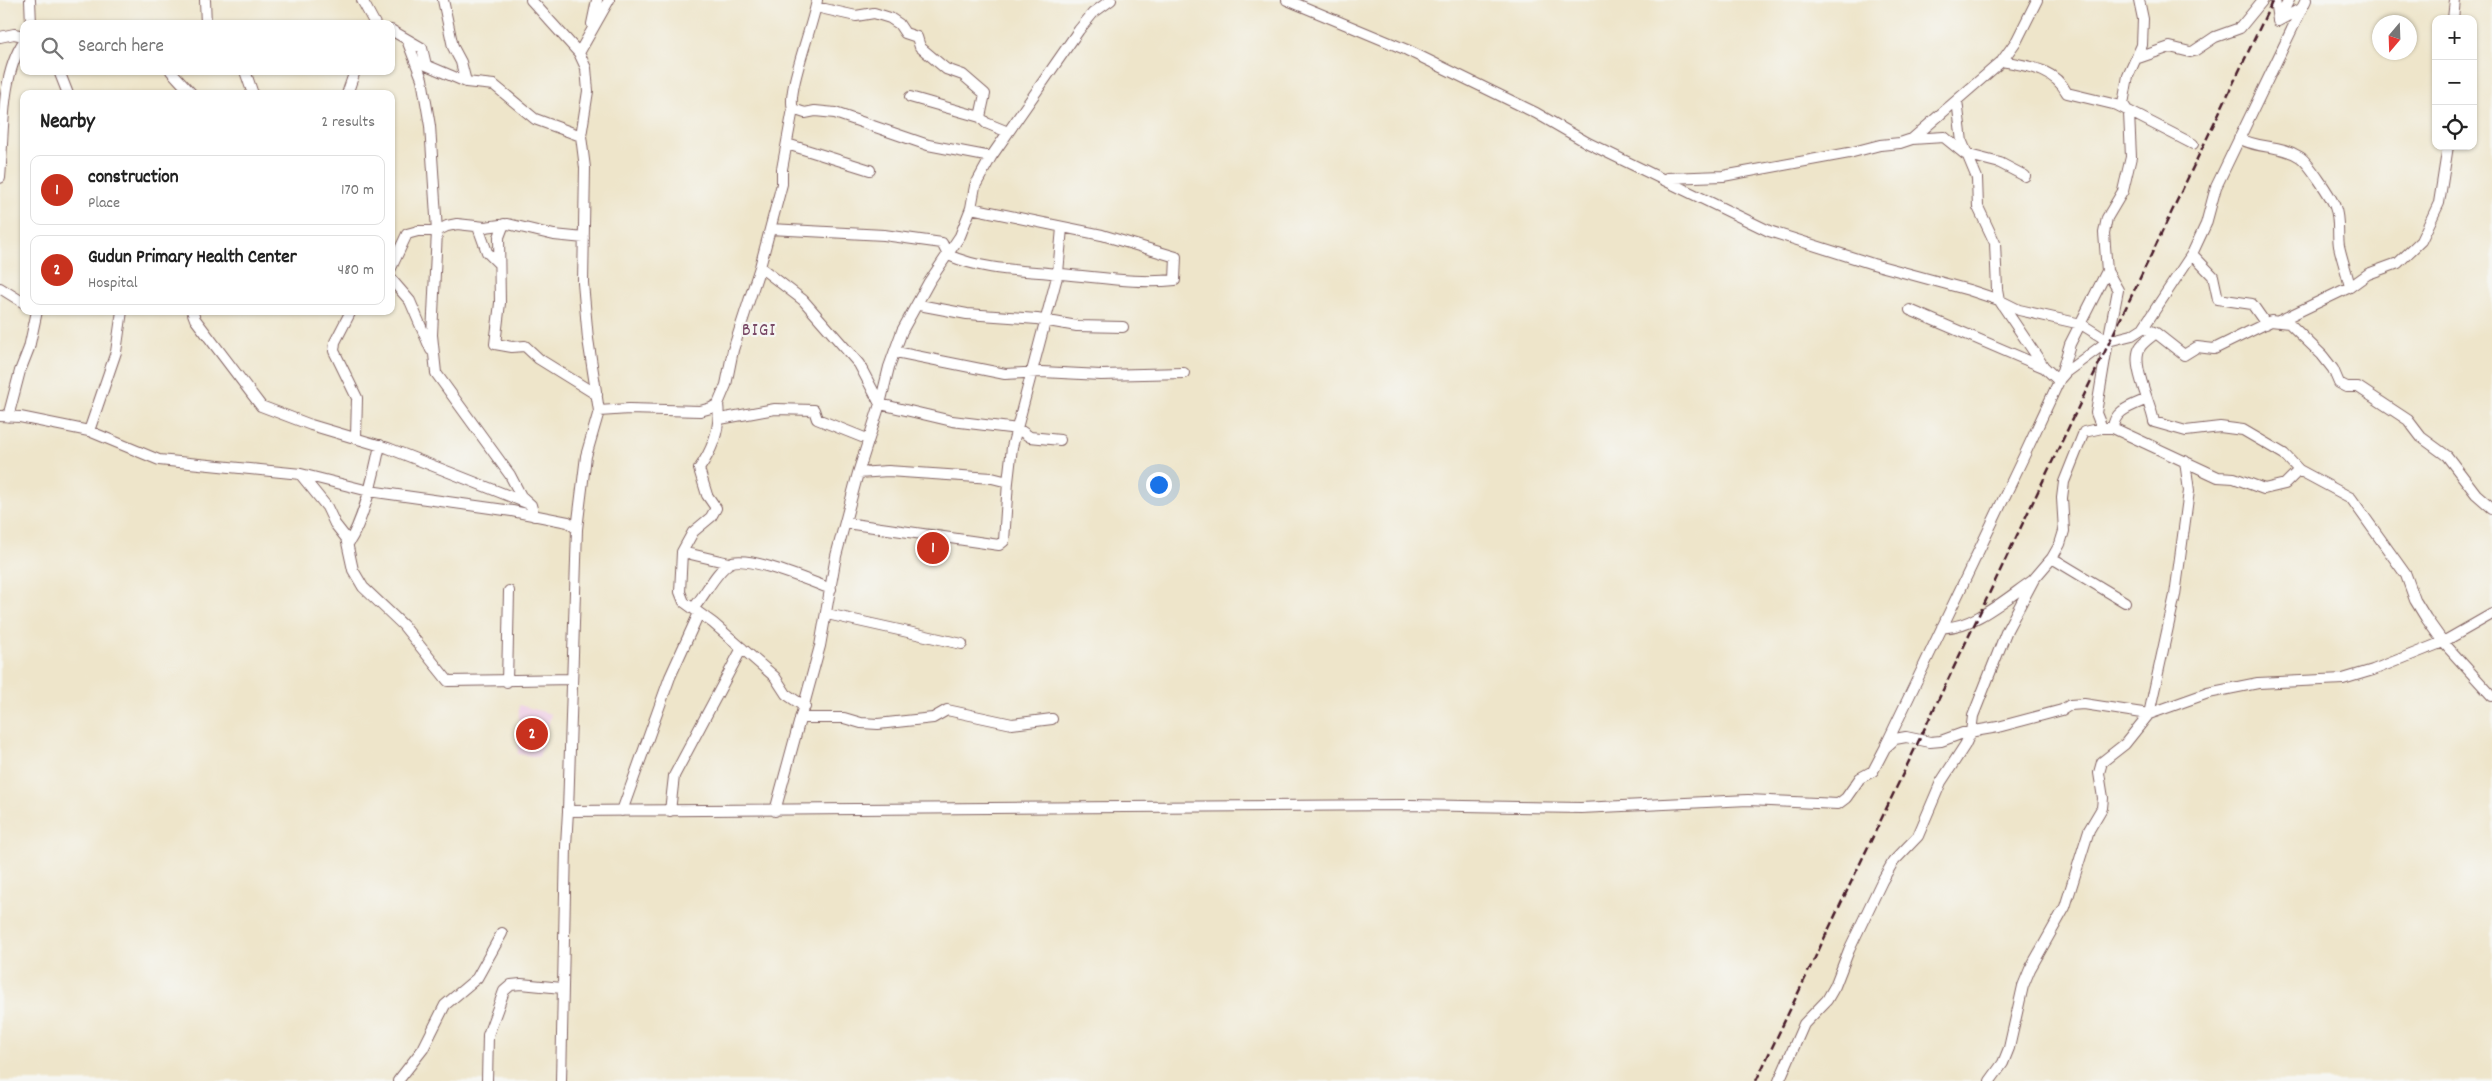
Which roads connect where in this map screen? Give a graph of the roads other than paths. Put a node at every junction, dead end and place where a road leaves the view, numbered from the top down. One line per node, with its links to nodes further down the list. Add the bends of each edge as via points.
1 (30, 0): 19 (street)
2 (205, 0): 20 (street)
3 (362, 0): 21 (street)
4 (443, 0): 36 (street, via 453,46)
5 (531, 0): 29 (street)
6 (597, 0): 25 (street)
7 (609, 0): 25 (street)
8 (1111, 0): 46 (street, via 1093,13 1079,30)
9 (1287, 0): 59 (street, via 1407,50)
10 (2036, 0): 31 (street, via 2021,33)
11 (2140, 0): 30 (street, via 2144,31)
12 (2263, 0): 30 (street, via 2240,28 2215,37 2194,51 2170,47)
13 (2274, 0): 22 (street)
14 (2289, 0): 22 (street)
15 (2455, 0): 18 (street)
16 (817, 3): 43 (street, via 794,86); 45 (street, via 856,16 874,13 899,24 905,33 917,37 920,48 946,69 963,75 985,94)
17 (2304, 4): 22 (street); 48 (street)
18 (2453, 15)
19 (30, 20)
20 (206, 20)
21 (373, 20)
22 (2278, 21)
23 (395, 32): 27 (street)
24 (20, 35): 26 (street)
25 (589, 35): 29 (street)
26 (0, 37)
27 (407, 40): 36 (street, via 422,48 426,65); 65 (street, via 422,79 430,126)
28 (20, 44): 52 (street, via 8,64 4,80 0,110)
29 (579, 53): 47 (street, via 586,68 588,91)
30 (2138, 58): 44 (street, via 2125,90 2123,104)
31 (2002, 61): 42 (street); 44 (street, via 2038,68 2062,83 2067,93 2117,105)
32 (61, 75): 37 (street)
33 (175, 75): 38 (street)
34 (246, 75): 39 (street)
35 (354, 75): 40 (street)
36 (466, 82): 47 (street, via 494,85 535,119)
37 (66, 90)
38 (189, 90)
39 (252, 90)
40 (348, 90)
41 (910, 97): 45 (street)
42 (1958, 100): 49 (street); 54 (street)
43 (793, 109): 50 (street); 55 (street, via 805,113 834,113 928,145)
44 (2129, 113): 51 (street); 72 (street, via 2131,158 2128,175 2123,191 2107,218 2104,233)
45 (980, 117): 46 (street)
46 (1008, 132): 55 (street)
47 (581, 136): 66 (street, via 585,168)
48 (2239, 138): 67 (street, via 2216,187 2206,224); 75 (street, via 2287,150 2302,158 2313,170 2336,208 2339,247)
49 (1912, 139): 54 (street, via 1944,137); 59 (street, via 1723,176)
50 (787, 144): 56 (street); 64 (street, via 782,184)
51 (2193, 144)
52 (1, 147): 58 (street)
53 (2447, 150): 75 (street, via 2439,203 2421,241 2398,263 2368,274)
54 (1965, 154): 57 (street, via 2000,163); 78 (street, via 1977,178 1981,218 1995,242)
55 (991, 156): 60 (street, via 975,186)
56 (870, 170)
57 (2025, 176)
58 (0, 178)
59 (1661, 178): 78 (street, via 1769,231)
60 (971, 208): 63 (street); 68 (street)
61 (504, 224): 62 (street); 66 (street); 70 (street)
62 (478, 227): 65 (street, via 457,224); 70 (street, via 487,252)
63 (1062, 228): 73 (street); 73 (street, via 1102,235 1176,257 1175,280 1144,283)
64 (770, 229): 68 (street, via 894,236 942,244); 71 (street)
65 (437, 232): 69 (street, via 407,234); 94 (street)
66 (584, 238): 99 (street, via 585,301)
67 (2192, 254): 88 (street, via 2213,276 2218,300 2252,304); 90 (street)
68 (948, 255): 73 (street, via 973,265); 79 (street)
69 (395, 260)
70 (499, 264): 99 (street, via 500,302 495,344 525,346 539,359)
71 (760, 267): 101 (street); 102 (street, via 803,300 859,364)
72 (2107, 271): 87 (street); 92 (street, via 2118,290)
73 (1058, 273): 85 (street)
74 (395, 284): 94 (street, via 410,300)
75 (2350, 287): 86 (street)
76 (0, 288): 77 (street)
77 (20, 300)
78 (1999, 300): 87 (street, via 2019,310); 95 (street)
79 (919, 305): 85 (street, via 967,314); 93 (street, via 902,331)
80 (1910, 310): 95 (street)
81 (36, 315): 104 (street, via 29,348)
82 (121, 315): 109 (street, via 116,352)
83 (194, 315): 110 (street, via 234,374 261,406)
84 (349, 315): 110 (street, via 335,342 334,351 357,398)
85 (1046, 320): 89 (street, via 1077,326); 96 (street)
86 (2279, 321): 88 (street); 121 (street, via 2289,323 2322,355 2339,383 2358,387 2408,420 2421,437 2447,456 2476,494)
87 (2081, 324): 92 (street); 98 (street, via 2070,344)
88 (2266, 324): 91 (street, via 2214,349 2197,347 2184,356)
89 (1123, 327)
90 (2143, 328): 91 (street); 92 (street, via 2132,335)
91 (2156, 333): 100 (street, via 2137,354 2136,367 2145,385)
92 (2108, 341): 98 (street, via 2066,372); 106 (street, via 2096,413)
93 (896, 352): 96 (street, via 1005,374); 102 (street)
94 (434, 355): 120 (street, via 436,373 510,475 521,496)
95 (2044, 367): 98 (street)
96 (1034, 373): 97 (street, via 1101,376); 108 (street)
97 (1184, 373)
98 (2059, 381): 136 (street)
99 (597, 395): 103 (street)
100 (2147, 399): 107 (street, via 2117,414); 115 (street, via 2154,422 2186,431 2220,427 2243,430 2284,454)
101 (718, 404): 103 (street, via 700,411); 105 (street)
102 (880, 404): 108 (street, via 952,421); 111 (street)
103 (599, 411): 124 (street, via 586,456)
104 (4, 416): 109 (street)
105 (720, 419): 111 (street, via 775,409 814,410 817,419); 126 (street, via 711,452 699,469 707,495 716,508 711,517 693,532)
106 (2102, 428): 107 (street); 127 (street, via 2084,432 2064,482 2064,531)
107 (2113, 428): 114 (street)
108 (1018, 429): 112 (street, via 1030,437); 118 (street, via 1012,447)
109 (89, 431): 117 (street, via 159,460)
110 (356, 438): 113 (street)
111 (868, 439): 116 (street)
112 (1060, 440)
113 (380, 445): 119 (street); 120 (street)
114 (2184, 461): 115 (street, via 2218,478 2234,478 2264,489 2285,484); 144 (street, via 2189,491 2175,594)
115 (2299, 470): 137 (street, via 2351,498 2406,575 2415,600)
116 (858, 473): 118 (street, via 888,471 992,478); 123 (street)
117 (301, 474): 119 (street); 125 (street, via 327,507)
118 (1008, 482): 123 (street, via 1004,541 999,545)
119 (369, 491): 122 (street, via 512,510); 125 (street)
120 (531, 505): 122 (street)
121 (2492, 508)
122 (534, 516): 124 (street, via 568,522)
123 (846, 523): 130 (street)
124 (577, 530): 140 (street)
125 (348, 544): 141 (street, via 353,570 363,587 403,625 448,681)
126 (682, 552): 128 (street); 133 (street, via 680,592 684,602)
127 (2052, 558): 129 (street); 132 (street)
128 (729, 563): 130 (street, via 736,561 768,566); 133 (street, via 696,605)
129 (2034, 579): 136 (street, via 1984,614 1952,628); 147 (street, via 2007,630 1973,716)
130 (831, 589): 134 (street)
131 (509, 591): 141 (street)
132 (2125, 602)
133 (697, 612): 139 (street); 150 (street)
134 (827, 614): 138 (street); 143 (street)
135 (2492, 614): 137 (street)
136 (1942, 627): 148 (street)
137 (2443, 642): 142 (street); 144 (street, via 2343,679 2258,684 2208,693)
138 (962, 644)
139 (742, 648): 143 (street, via 775,678 786,694); 151 (street, via 674,776)
140 (572, 679): 141 (street); 149 (street)
141 (507, 682)
142 (2489, 691)
143 (804, 707): 145 (street)
144 (2149, 714): 147 (street, via 2084,704 2070,705 2062,710); 159 (street, via 2125,744 2102,762 2099,773 2102,808 2089,830 2065,907 2023,986 2009,1048)
145 (800, 718): 146 (street, via 844,718 861,724 878,724 933,718 947,710 1012,724); 152 (street)
146 (1052, 719)
147 (1971, 732): 148 (street, via 1930,742 1906,737 1895,739); 158 (street, via 1942,782 1918,836 1893,862 1882,881 1849,950 1836,986 1804,1024)
148 (1885, 748): 152 (street, via 1873,770 1860,778 1838,804 1748,800 1582,808 1400,805)
149 (568, 811): 150 (street); 154 (street)
150 (622, 811): 151 (street)
151 (670, 811): 152 (street)
152 (775, 811)
153 (502, 933): 155 (street, via 477,978 445,1005 422,1049)
154 (562, 988): 156 (street, via 521,984 511,985 504,991 488,1035); 157 (street)
155 (398, 1081)
156 (487, 1081)
157 (561, 1081)
158 (1779, 1081)
159 (1990, 1081)

